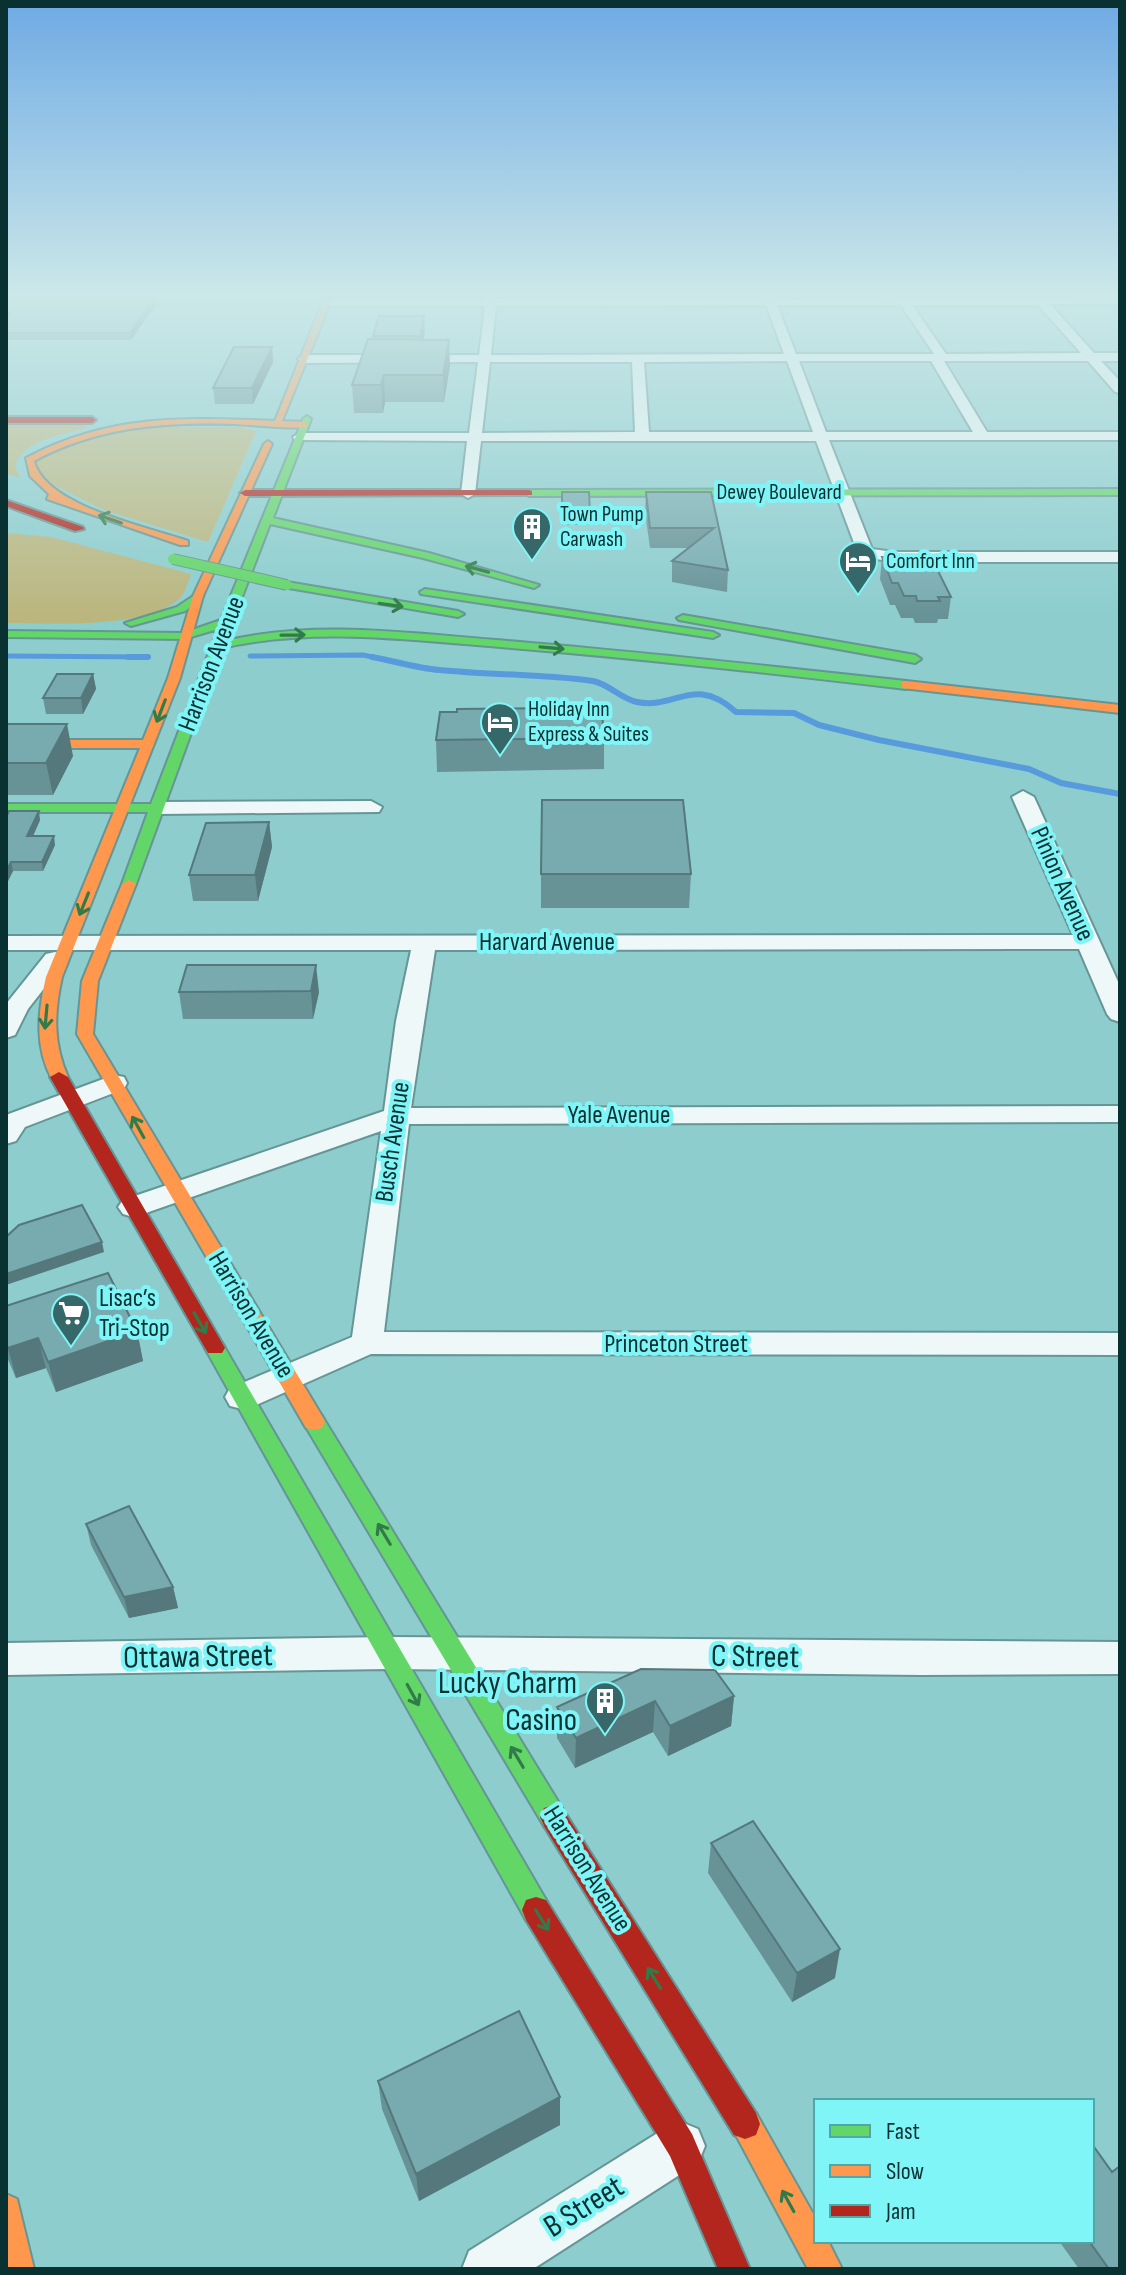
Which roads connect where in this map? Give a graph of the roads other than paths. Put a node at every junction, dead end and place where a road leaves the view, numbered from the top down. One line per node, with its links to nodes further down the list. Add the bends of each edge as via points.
1 (286, 402): 8 (main road, Harrison Avenue)
2 (312, 402): 9 (main road, Harrison Avenue)
3 (478, 402): 11 (street)
4 (640, 402): 13 (street)
5 (808, 402): 14 (street)
6 (963, 402): 10 (street)
7 (6, 420): 8 (main road)
8 (278, 422): 9 (main road); 17 (main road, Harrison Avenue); 22 (main road, via 137,425 55,442 29,460 28,468 34,478)
9 (304, 427): 11 (street); 18 (main road, Harrison Avenue)
10 (982, 435): 12 (street); 14 (street)
11 (473, 436): 13 (street); 20 (street)
12 (1120, 436)
13 (642, 437): 14 (street)
14 (820, 437): 19 (street)
15 (20, 485): 22 (main road)
16 (1120, 492): 19 (main road, Dewey Boulevard)
17 (245, 493): 18 (main road, Dewey Boulevard); 28 (main road, Harrison Avenue)
18 (278, 493): 20 (main road, Dewey Boulevard); 23 (main road, Harrison Avenue)
19 (841, 493): 20 (main road, Dewey Boulevard); 25 (street, via 865,553)
20 (468, 494)
21 (6, 503): 24 (main road, via 94,538)
22 (78, 507): 26 (main road, one-way to 22, via 166,552)
23 (267, 520): 27 (main road, one-way to 23); 30 (main road, Harrison Avenue)
24 (21, 530)
25 (1120, 557)
26 (289, 576): 29 (main road, via 934,665); 37 (main road, one-way to 37, via 545,628)
27 (555, 590)
28 (198, 596): 31 (main road, via 181,609 128,624); 33 (main road, Harrison Avenue)
29 (580, 596)
30 (227, 622): 33 (main road); 34 (main road, Harrison Avenue)
31 (6, 627)
32 (6, 634): 33 (main road)
33 (184, 636): 39 (main road, Harrison Avenue, one-way to 39)
34 (216, 646): 37 (main road, one-way to 37, via 246,636 330,634 505,644); 44 (main road, Harrison Avenue)
35 (1089, 687): 36 (main road)
36 (1120, 691)
37 (1120, 709)
38 (6, 744): 39 (main road)
39 (149, 744): 43 (main road, Harrison Avenue)
40 (1023, 797): 46 (street, Pinion Avenue)
41 (371, 807): 44 (street)
42 (6, 808): 43 (main road)
43 (124, 808): 44 (main road); 45 (main road, Harrison Avenue, one-way to 45)
44 (159, 808): 48 (main road, Harrison Avenue)
45 (68, 942): 47 (street, Harvard Avenue); 48 (street, Harvard Avenue); 51 (street, via 16,1008); 53 (main road, Harrison Avenue, one-way to 53, via 46,1008 45,1038)
46 (1088, 942): 49 (street, Harvard Avenue); 50 (street, Pinion Avenue)
47 (6, 943)
48 (107, 943): 49 (street, Harvard Avenue); 52 (main road, Harrison Avenue, via 90,981 85,1034)
49 (424, 943): 55 (street, Busch Avenue)
50 (1120, 1014)
51 (6, 1030)
52 (114, 1083): 53 (street); 57 (main road, Harrison Avenue, one-way to 52)
53 (70, 1098): 56 (street, via 15,1121); 58 (main road, Harrison Avenue)
54 (1120, 1114): 55 (street, Yale Avenue)
55 (396, 1116): 57 (street, Yale Avenue); 59 (street, Busch Avenue)
56 (6, 1135)
57 (178, 1194): 58 (street, Yale Avenue); 61 (main road, Harrison Avenue)
58 (133, 1207): 62 (main road, Harrison Avenue, one-way to 62)
59 (367, 1343): 60 (street, Princeton Street); 61 (street, Princeton Street)
60 (1120, 1344)
61 (287, 1378): 62 (street, Princeton Street); 64 (main road, Harrison Avenue, one-way to 61)
62 (242, 1397): 63 (main road, Harrison Avenue)
63 (389, 1653): 64 (street, C Street); 66 (street, Ottawa Street); 67 (main road, Harrison Avenue, one-way to 67, via 503,1858)
64 (455, 1654): 65 (street, C Street); 72 (main road, Harrison Avenue, one-way to 64, via 742,2118)
65 (1120, 1658)
66 (6, 1659)
67 (681, 2145): 70 (street, B Street); 71 (main road, Harrison Avenue)
68 (6, 2210): 69 (main road)
69 (18, 2269)
70 (487, 2269)
71 (734, 2269)
72 (826, 2269)

